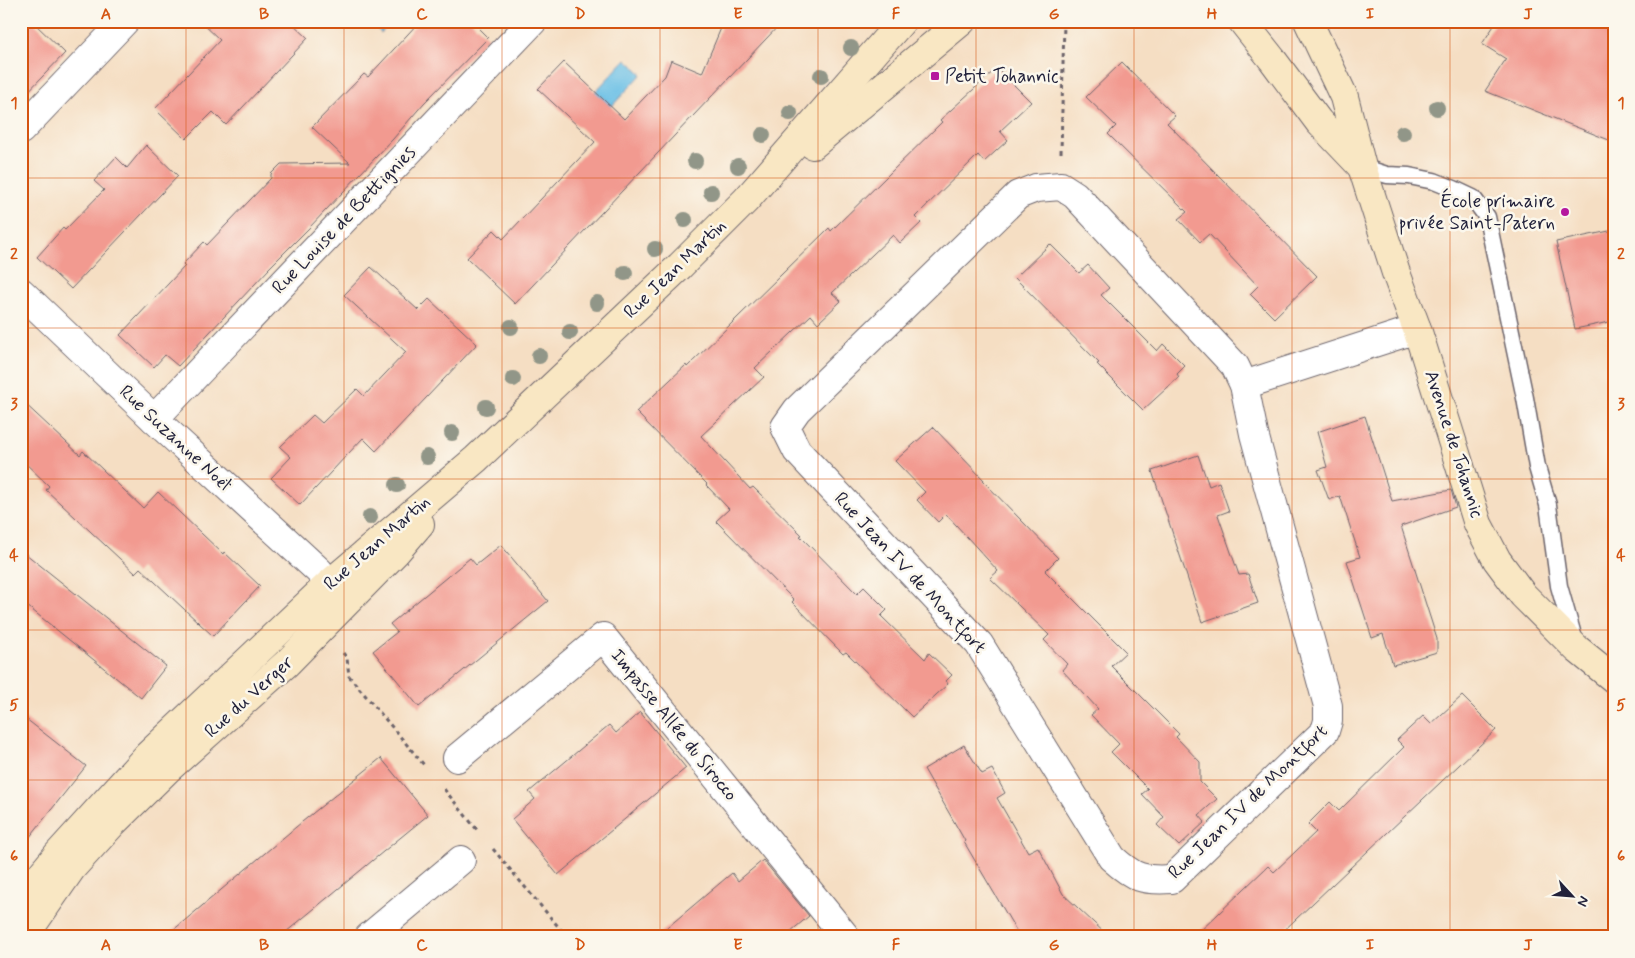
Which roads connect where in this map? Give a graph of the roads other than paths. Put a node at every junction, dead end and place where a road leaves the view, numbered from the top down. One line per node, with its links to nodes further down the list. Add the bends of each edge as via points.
1 (125, 21): 7 (street)
2 (533, 21): 13 (street, Rue Louise de Bettignies)
3 (902, 21): 9 (main road, Rue Jean Martin)
4 (962, 21): 9 (main road, Rue Jean Martin)
5 (1242, 21): 8 (main road, Avenue de Tohannic, via 1319,122)
6 (1308, 21): 8 (main road, Avenue de Tohannic, via 1344,97)
7 (21, 130)
8 (1362, 167): 11 (main road, Avenue de Tohannic); 16 (lane, via 1454,188 1473,198 1487,217 1537,468 1548,505 1559,586)
9 (746, 200): 14 (main road, Rue Jean Martin)
10 (21, 292): 13 (street, Rue Suzanne Noël)
11 (1417, 329): 12 (street); 16 (main road, Avenue de Tohannic, via 1478,524 1497,560 1523,595)
12 (1244, 384): 12 (street, Rue Jean IV de Montfort, via 1254,434 1328,706 1328,721 1325,731 1172,879 1150,880 1127,872 1112,858 979,644 797,451 785,427 797,410 1018,195 1036,188 1061,186 1075,195 1235,366)
13 (154, 419): 15 (street, Rue Suzanne Noël)
14 (476, 459): 15 (main road, Rue Jean Martin); 21 (main road, Rue du Verger, via 396,552 300,650 113,823 72,868)
15 (330, 584): 20 (main road, Rue Jean Martin, via 147,756)
16 (1577, 649): 17 (main road, Avenue de Tohannic)
17 (1614, 679)
18 (457, 758): 23 (street, Impasse Allée du Sirocco, via 603,637)
19 (461, 860): 22 (street)
20 (21, 899)
21 (24, 937)
22 (369, 937)
23 (846, 937)

